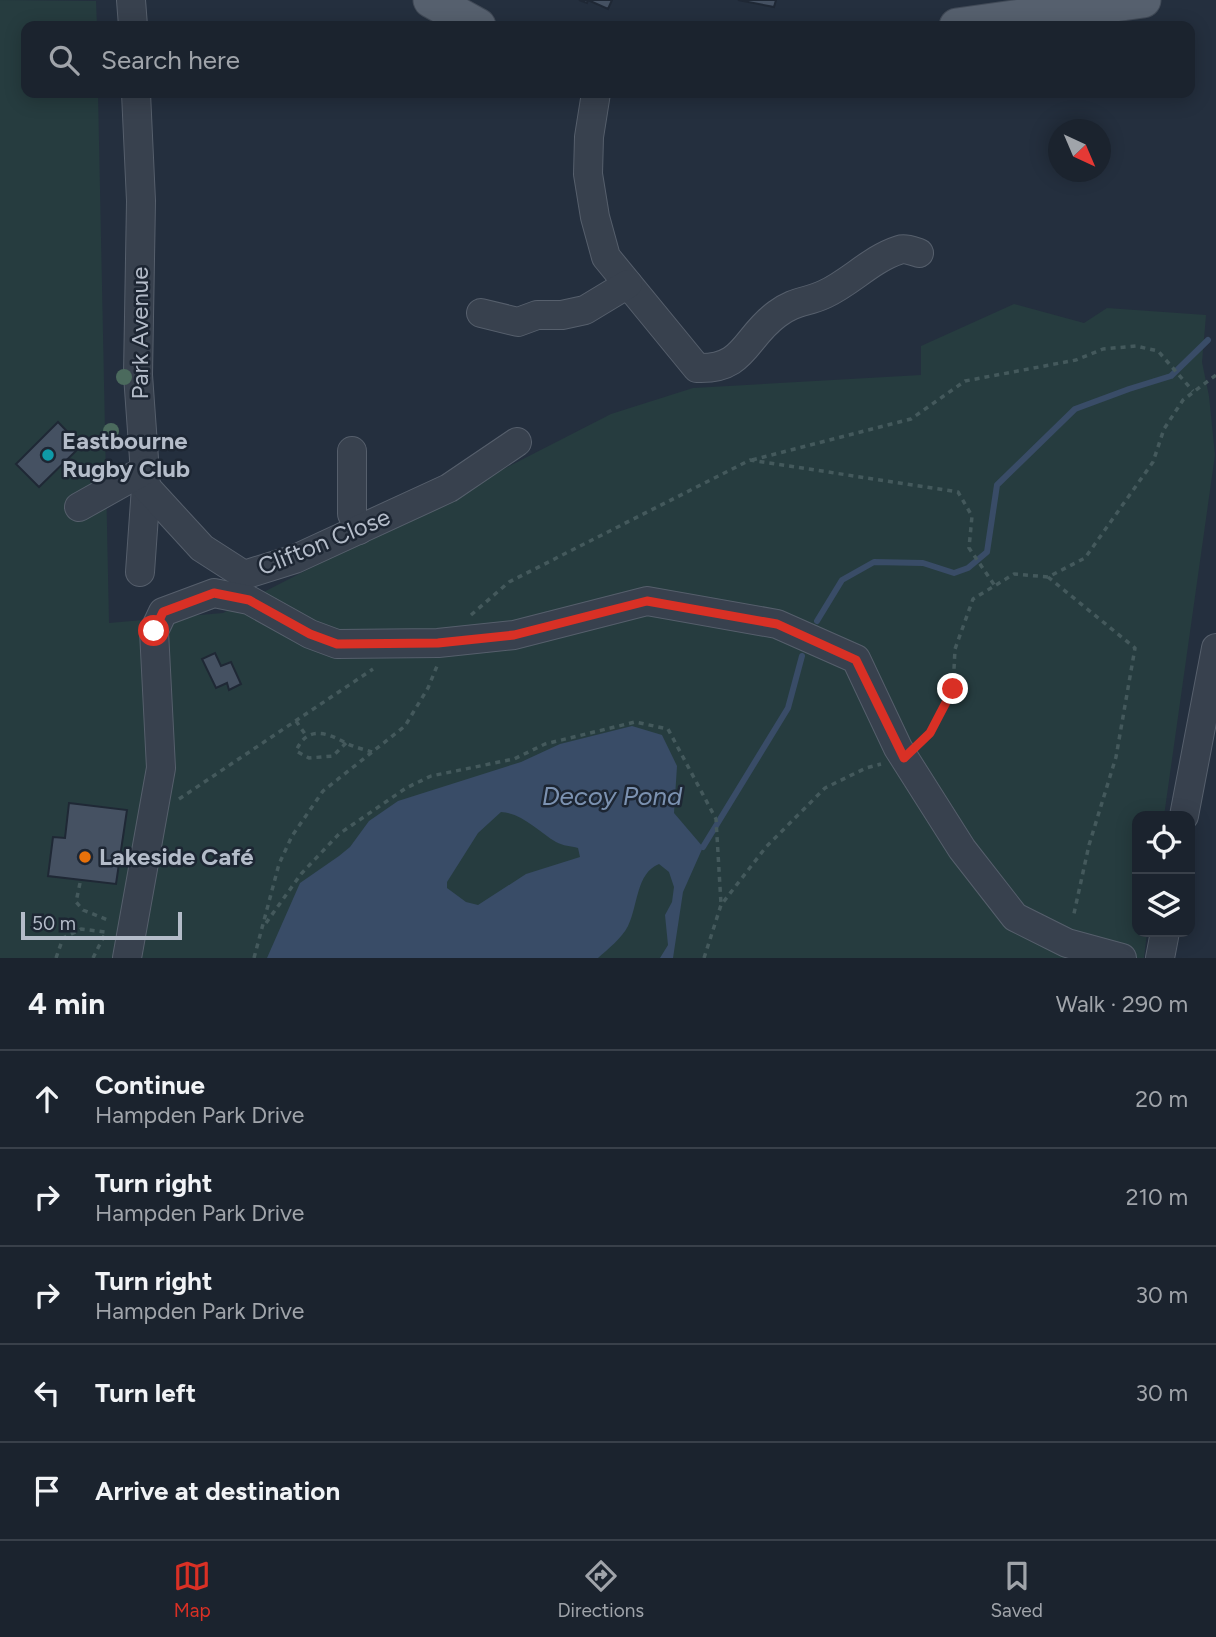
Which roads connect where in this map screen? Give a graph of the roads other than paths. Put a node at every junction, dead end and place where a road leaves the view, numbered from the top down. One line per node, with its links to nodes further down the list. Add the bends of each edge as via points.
1 (131, 0): 4 (street)
2 (431, 0): 5 (main road)
3 (1143, 0): 6 (main road)
4 (133, 21)
5 (469, 21)
6 (993, 21)
7 (136, 98): 14 (street, Park Avenue, via 141,201 138,375)
8 (595, 98): 10 (street, via 588,174 595,217 606,257)
9 (919, 253): 10 (street, via 902,248 823,295 796,302 774,316 731,363 712,369 696,368)
10 (628, 284): 11 (street, via 585,310 562,315 537,315 518,322)
11 (481, 313)
12 (517, 442): 16 (street, Clifton Close, via 449,488)
13 (352, 451): 16 (street, via 352,514)
14 (146, 478): 15 (street); 16 (street, Clifton Close, via 202,548 244,575 295,559); 17 (street, Park Avenue)
15 (79, 507)
16 (359, 530)
17 (140, 572)
18 (1216, 648): 19 (street)
19 (1185, 811)
20 (1163, 937): 23 (street)
21 (127, 958): 22 (street, via 161,768 154,631 163,612 214,593 249,600 337,644 438,643 514,635 647,601 777,624 856,660 904,758 962,849 1015,917 1067,943)
22 (1122, 958)
23 (1160, 958)

